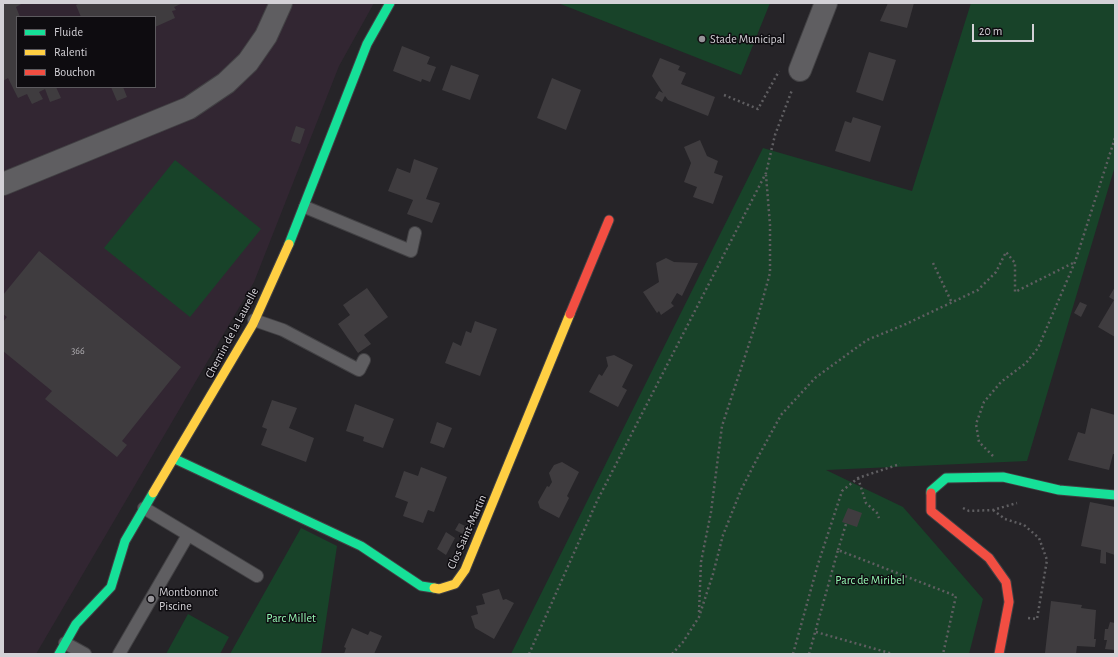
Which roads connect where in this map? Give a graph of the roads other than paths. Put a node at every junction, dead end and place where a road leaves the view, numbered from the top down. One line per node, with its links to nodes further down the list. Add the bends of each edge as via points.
1 (281, 3): 5 (street, via 266,36 248,62 226,83 189,108)
2 (390, 3): 6 (street, Chemin de la Laurelle, via 367,44)
3 (826, 3): 4 (street)
4 (790, 70)
5 (3, 184)
6 (304, 207): 8 (lane, via 411,251); 9 (street, Chemin de la Laurelle)
7 (609, 220): 11 (street, Clos Saint-Martin, via 465,570 455,584 439,590 421,586 361,546)
8 (415, 233)
9 (254, 320): 10 (lane, via 283,330 359,370); 11 (street, Chemin de la Laurelle)
10 (364, 360)
11 (174, 459): 13 (street, Chemin de la Laurelle)
12 (1115, 495): 20 (street, via 1059,490 1003,477 946,478 931,491 931,511 989,558 1006,582 1009,602)
13 (144, 508): 14 (lane); 16 (street, Chemin de la Laurelle, via 125,541 111,587 76,624)
14 (188, 535): 15 (lane); 19 (lane)
15 (257, 576)
16 (65, 642): 17 (street, Chemin de la Laurelle); 18 (lane)
17 (59, 654)
18 (85, 654)
19 (119, 654)
20 (999, 654)

